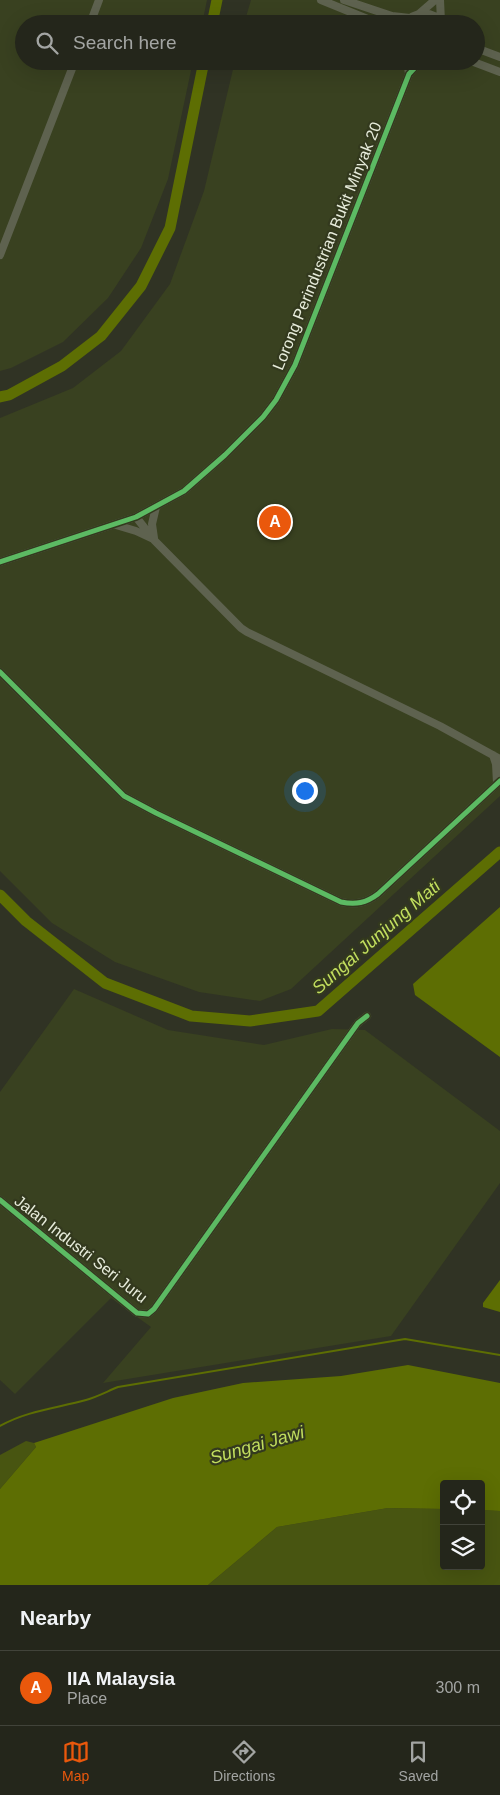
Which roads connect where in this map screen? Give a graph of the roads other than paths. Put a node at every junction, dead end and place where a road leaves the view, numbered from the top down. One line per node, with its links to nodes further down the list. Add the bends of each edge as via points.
1 (99, 0): 7 (street)
2 (321, 0): 8 (street)
3 (344, 0): 9 (street)
4 (435, 0): 6 (street)
5 (440, 0): 12 (street)
6 (420, 13): 10 (street); 11 (street)
7 (93, 15)
8 (358, 15)
9 (389, 15)
10 (417, 15)
11 (433, 15)
12 (441, 15)
13 (485, 51): 14 (street)
14 (500, 57)
15 (485, 66): 19 (street)
16 (72, 70): 21 (street)
17 (408, 70): 20 (street)
18 (413, 70): 20 (street)
19 (500, 72)
20 (409, 74): 22 (street, Lorong Perindustrian Bukit Minyak 20, via 295,364 276,400 248,433 193,484)
21 (0, 254)
22 (156, 507): 23 (street, Lorong Perindustrian Bukit Minyak 20); 25 (street, via 152,524)
23 (136, 517): 24 (street, Lorong Perindustrian Bukit Minyak 20); 25 (street)
24 (116, 525): 25 (street); 26 (street, Lorong Perindustrian Bukit Minyak 20)
25 (154, 540): 28 (street, via 240,628)
26 (0, 562)
27 (0, 672): 29 (street, via 124,796 341,902 361,903 378,894)
28 (498, 756): 29 (street)
29 (499, 782)
30 (367, 1016): 31 (street, Jalan Industri Seri Juru, via 358,1023 160,1302 148,1314 137,1313)
31 (0, 1200)

